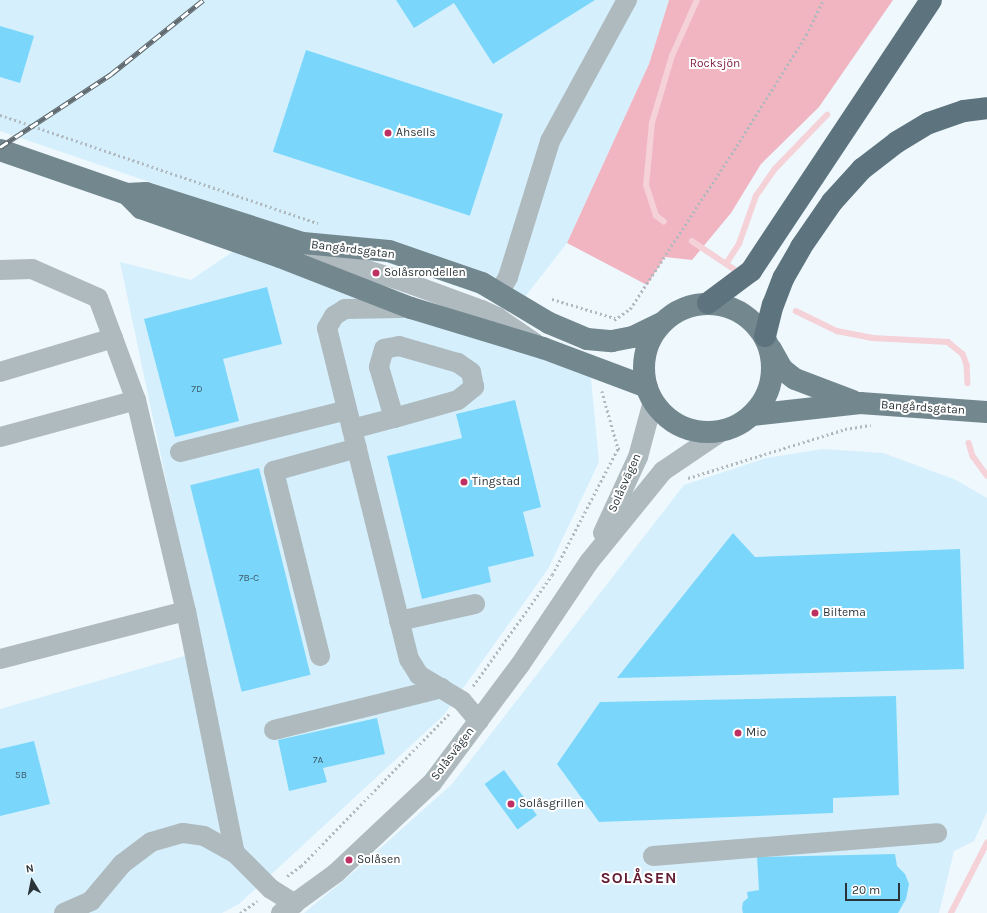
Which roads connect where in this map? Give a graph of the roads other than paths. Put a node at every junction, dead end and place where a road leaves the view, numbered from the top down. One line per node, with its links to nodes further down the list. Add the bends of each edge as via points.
1 (627, 0): 7 (street, via 550,141 508,277)
2 (931, 0): 8 (highway, via 751,271)
3 (987, 108): 14 (highway, via 964,111 929,123 897,142 862,169 832,202 784,277 772,305)
4 (0, 150): 5 (main road, Bangårdsgatan)
5 (127, 194): 7 (main road, Bangårdsgatan, via 146,192 303,243 389,252); 9 (main road, Bangårdsgatan, via 141,208 280,257); 10 (street, Bangårdsgatan, via 405,282)
6 (0, 270): 12 (street, via 32,269 98,298)
7 (500, 291): 13 (main road, Bangårdsgatan, via 549,323)
8 (708, 303): 11 (main road, via 680,310); 14 (main road, via 725,305 741,312 754,322)
9 (411, 308): 15 (main road, Bangårdsgatan); 23 (street, via 352,307 334,316 327,328)
10 (497, 317): 13 (street); 15 (street, Bangårdsgatan)
11 (662, 323): 13 (main road, Bangårdsgatan, via 633,337 612,341); 17 (main road, via 651,337 645,353 644,370)
12 (113, 338): 16 (street); 18 (street)
13 (587, 340)
14 (767, 341): 19 (main road, Bangårdsgatan, via 782,369 794,379); 21 (main road, via 773,361 769,391)
15 (543, 348): 17 (main road, Bangårdsgatan, via 606,370)
16 (0, 372)
17 (650, 394): 24 (main road, via 665,416 682,427 702,432); 28 (street, Solåsvägen, via 638,457)
18 (136, 400): 25 (street); 30 (street)
19 (860, 403): 20 (main road, Bangårdsgatan); 21 (main road, Bangårdsgatan)
20 (987, 412)
21 (752, 415): 24 (main road)
22 (394, 418): 22 (street, via 458,400 474,387 471,372 458,363 399,346 384,349 379,367); 23 (street)
23 (349, 420): 26 (street); 27 (street)
24 (722, 431): 28 (street, Solåsvägen, via 663,471)
25 (0, 437)
26 (357, 448): 31 (street); 32 (street, via 274,471)
27 (180, 452)
28 (589, 562): 35 (street, Solåsvägen)
29 (475, 604): 31 (street)
30 (186, 611): 33 (street); 38 (street)
31 (399, 621): 34 (street, via 409,659 419,675)
32 (320, 656)
33 (0, 659)
34 (442, 688): 35 (street, via 462,701); 36 (street)
35 (479, 721): 40 (street, Solåsvägen, via 432,782 336,873)
36 (274, 730)
37 (937, 833): 39 (street)
38 (235, 853): 40 (street); 41 (street, via 204,836 183,833 151,842 122,864 91,901)
39 (654, 856)
40 (288, 908)
41 (64, 913)

